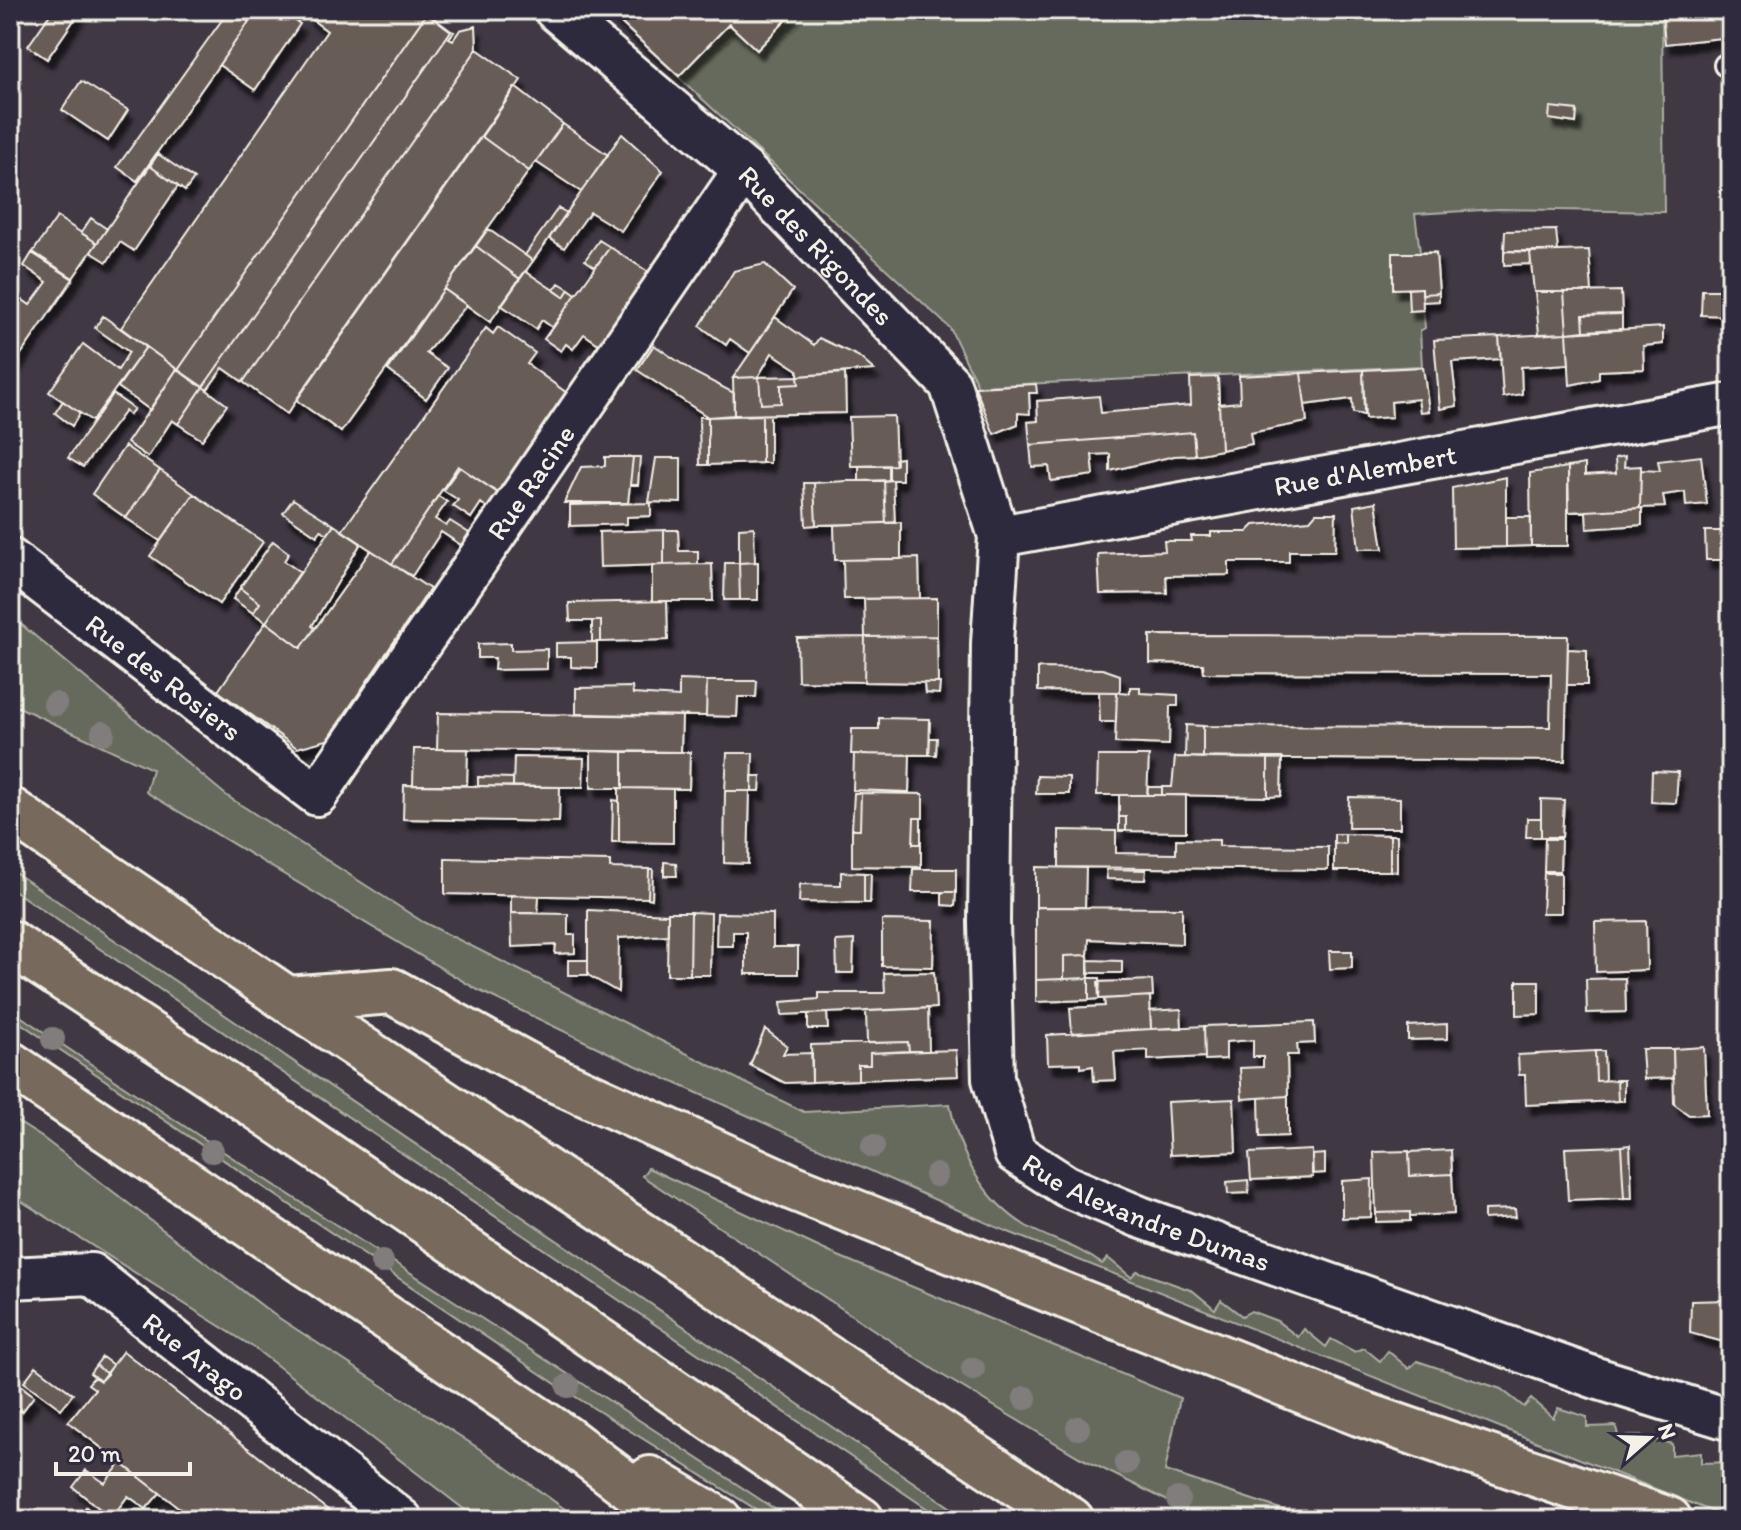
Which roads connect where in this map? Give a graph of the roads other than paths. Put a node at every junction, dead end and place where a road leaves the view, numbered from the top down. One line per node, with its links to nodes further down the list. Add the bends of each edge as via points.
1 (555, 10): 2 (street, Rue des Rigondes)
2 (744, 170): 4 (street, Rue des Rigondes, via 950,384); 6 (street, Rue Racine)
3 (1731, 404): 4 (street, Rue d'Alembert)
4 (999, 536): 12 (street, Rue Alexandre Dumas, via 992,643 993,1079 1015,1153 1066,1186 1140,1217 1596,1378)
5 (10, 559): 6 (street, Rue des Rosiers)
6 (317, 795)
7 (10, 810): 9 (highway)
8 (10, 943): 17 (highway)
9 (287, 999): 18 (highway); 19 (highway, via 392,991 545,1075 794,1188 1359,1413)
10 (10, 1064): 13 (highway)
11 (10, 1278): 14 (street, Rue Arago, via 91,1274)
12 (1731, 1420)
13 (565, 1438): 15 (highway); 16 (highway, via 616,1458)
14 (402, 1520)
15 (673, 1520)
16 (719, 1520)
17 (861, 1520)
18 (1071, 1520)
19 (1669, 1520)

